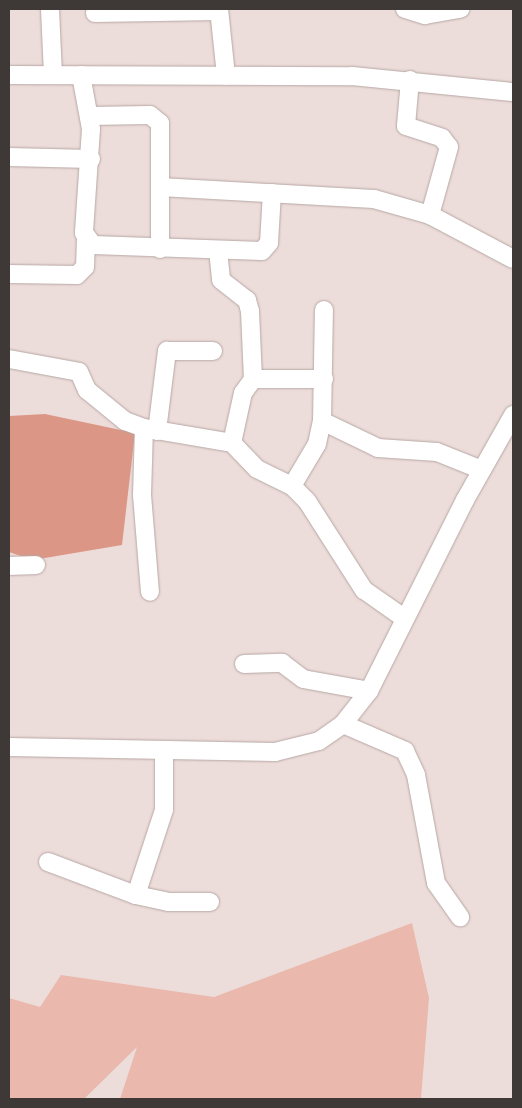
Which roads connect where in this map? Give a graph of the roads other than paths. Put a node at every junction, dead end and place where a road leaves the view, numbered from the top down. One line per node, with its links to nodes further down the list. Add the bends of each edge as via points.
1 (50, 9): 7 (street)
2 (405, 9): 3 (street, via 425,15)
3 (460, 9)
4 (219, 10): 5 (street); 9 (street)
5 (95, 13)
6 (9, 75): 7 (street)
7 (53, 75): 8 (street)
8 (80, 76): 9 (street); 12 (street)
9 (226, 76): 10 (street)
10 (410, 80): 11 (street); 17 (street, via 406,126 442,138 449,146)
11 (513, 92)
12 (89, 116): 14 (street); 15 (street, via 156,117 162,137)
13 (9, 157): 14 (street)
14 (91, 159): 18 (street)
15 (160, 187): 16 (street); 19 (street)
16 (272, 193): 17 (street, via 374,199); 20 (street, via 266,248)
17 (430, 215): 21 (street)
18 (86, 240): 19 (street, via 103,246); 22 (street, via 85,267 77,275)
19 (160, 249): 20 (street)
20 (218, 250): 26 (street, via 221,280 247,300 250,311)
21 (513, 260)
22 (9, 274)
23 (324, 310): 27 (street)
24 (213, 351): 30 (street, via 167,351)
25 (9, 360): 30 (street, via 79,372 87,390 125,421)
26 (253, 379): 27 (street); 31 (street, via 243,393)
27 (324, 379): 29 (street)
28 (513, 415): 32 (street)
29 (322, 421): 32 (street, via 378,448 445,454); 33 (street, via 317,444)
30 (150, 429): 31 (street); 36 (street, via 142,495)
31 (232, 443): 33 (street, via 257,469)
32 (482, 470): 37 (street)
33 (292, 486): 37 (street, via 322,519 364,590)
34 (36, 565): 35 (street)
35 (9, 566)
36 (150, 592)
37 (404, 618): 39 (street)
38 (244, 664): 39 (street, via 282,663 303,680)
39 (369, 691): 40 (street)
40 (343, 724): 42 (street, via 319,740 274,752); 46 (street, via 405,751 416,775 436,883)
41 (9, 747): 42 (street)
42 (164, 750): 44 (street, via 164,810)
43 (48, 862): 44 (street)
44 (136, 895): 45 (street, via 168,902)
45 (210, 902)
46 (460, 917)

